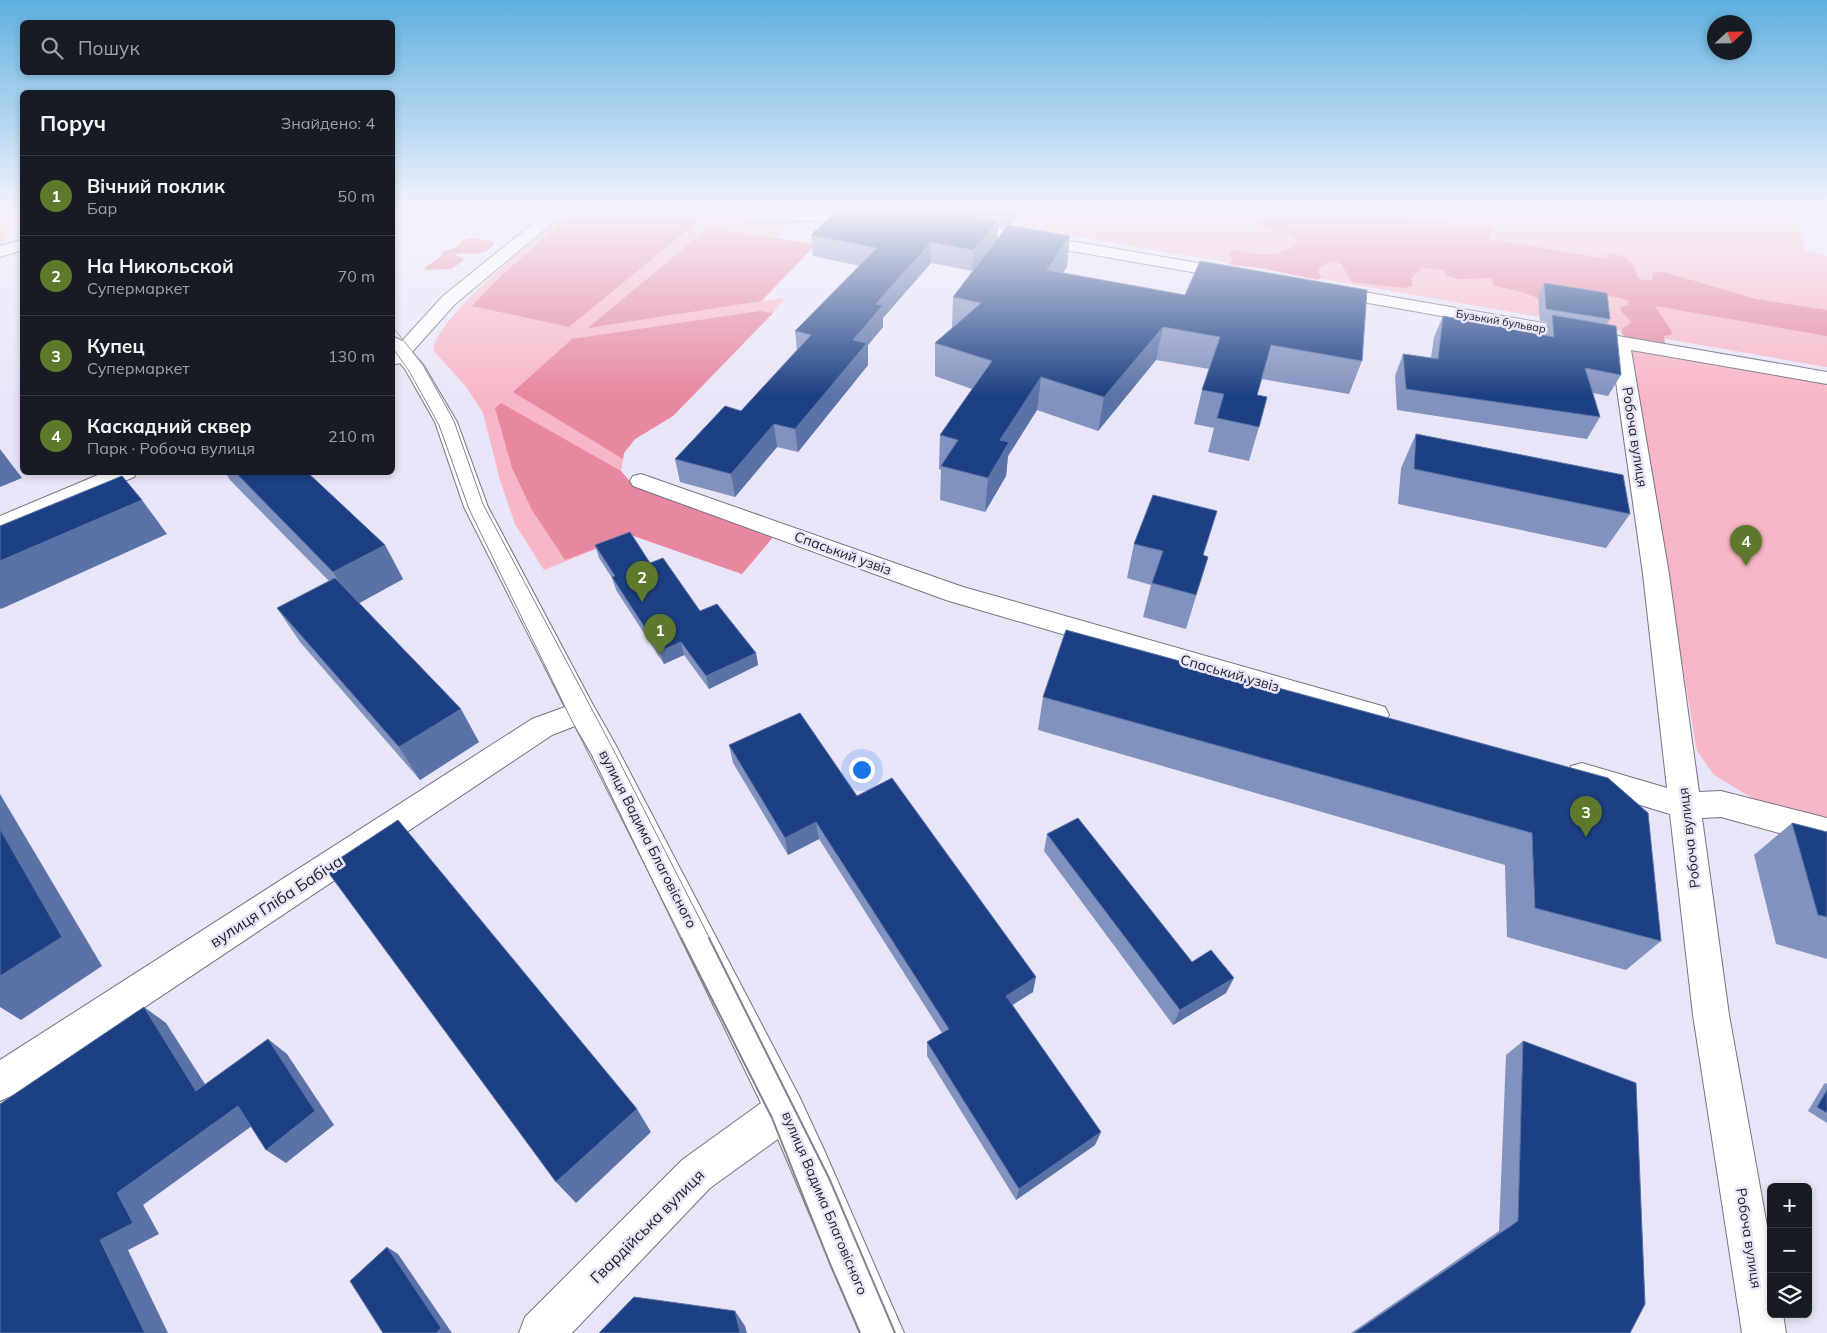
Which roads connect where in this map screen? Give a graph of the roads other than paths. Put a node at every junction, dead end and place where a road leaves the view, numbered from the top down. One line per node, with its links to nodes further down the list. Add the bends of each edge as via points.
1 (484, 271): 6 (street)
2 (1216, 271): 3 (street)
3 (1244, 276)
4 (1312, 288): 5 (street, Бузький бульвар)
5 (1620, 342): 7 (street, Бузький бульвар); 14 (street, Робоча вулиця, via 1656,574)
6 (396, 351): 11 (street, вулиця Вадима Благовісного, via 414,366 446,422 476,507)
7 (1827, 378)
8 (119, 475): 10 (street)
9 (641, 481): 12 (street, Спаський узвіз, via 956,594)
10 (0, 525)
11 (582, 712): 16 (street, вулиця Гліба Бабіча, via 542,727); 17 (street, вулиця Вадима Благовісного)
12 (1399, 722)
13 (1561, 769): 14 (street)
14 (1685, 806): 15 (street, via 1721,804); 20 (street, Робоча вулиця, via 1711,1015)
15 (1827, 832)
16 (0, 1082)
17 (785, 1110): 18 (street, Гвардійська вулиця, via 696,1174); 19 (street, вулиця Вадима Благовісного)
18 (541, 1333)
19 (882, 1333)
20 (1764, 1333)

